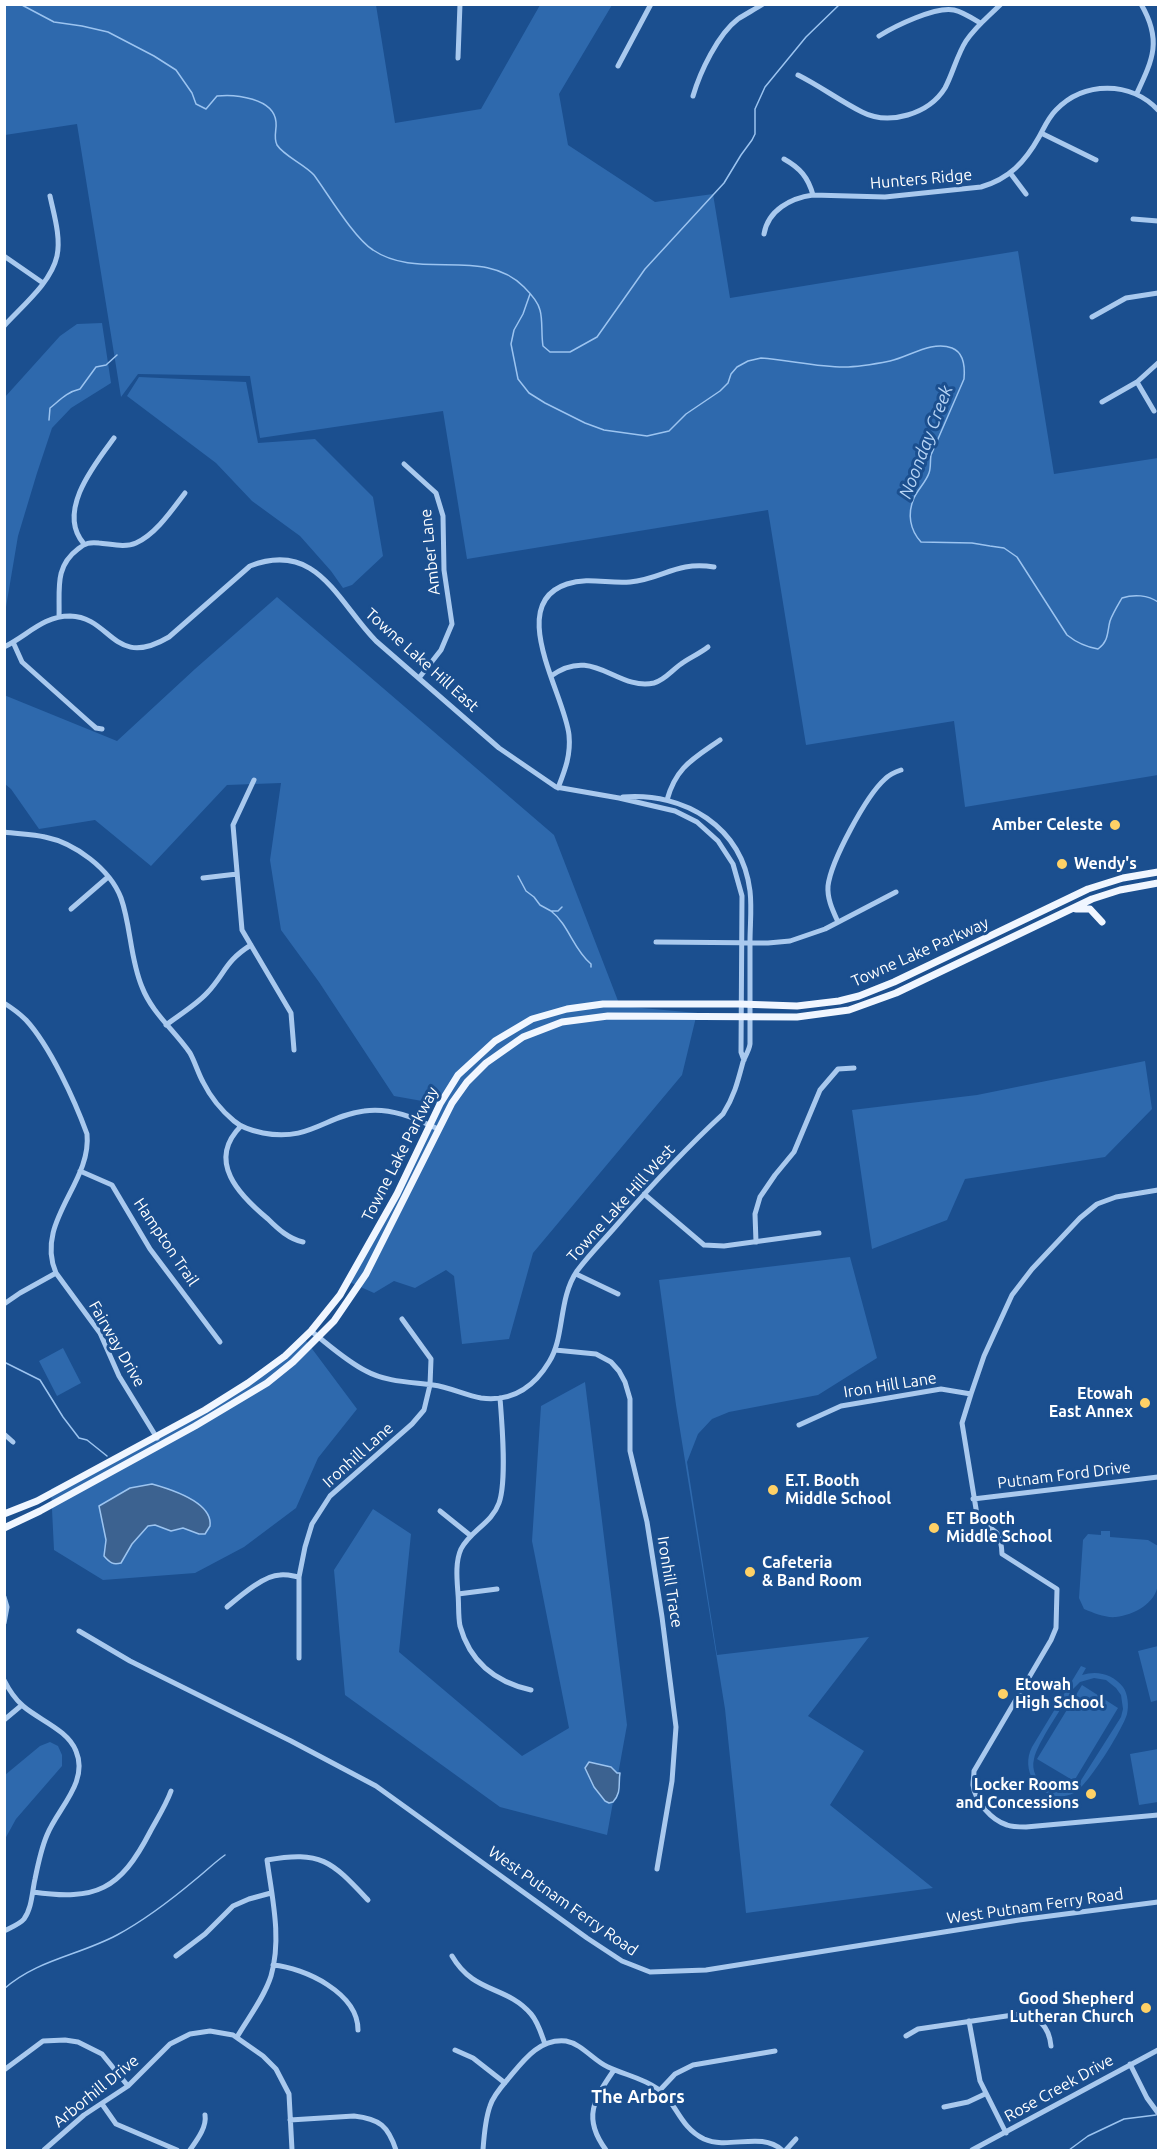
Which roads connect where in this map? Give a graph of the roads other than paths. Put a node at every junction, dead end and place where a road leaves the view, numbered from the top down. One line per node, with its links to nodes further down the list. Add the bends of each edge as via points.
1 (460, 4): 8 (street)
2 (651, 4): 9 (street)
3 (763, 4): 12 (street, via 736,20 722,35)
4 (1001, 4): 6 (street)
5 (1142, 4): 11 (street, via 1154,43 1152,59)
6 (980, 23): 7 (street, via 945,10); 10 (street, via 966,41 942,92 907,115 891,118 862,112)
7 (879, 36)
8 (458, 58)
9 (618, 66)
10 (798, 75)
11 (1137, 93): 13 (street); 14 (street, Hunters Ridge, via 1104,88 1083,92 1064,102)
12 (693, 96)
13 (1158, 110)
14 (1041, 133): 16 (street); 17 (street, Hunters Ridge, via 1031,152)
15 (784, 159): 19 (street, via 800,169)
16 (1096, 159)
17 (1011, 174): 18 (street); 19 (street, Hunters Ridge, via 981,187 936,193 875,198)
18 (1026, 194)
19 (813, 195): 23 (street, Hunters Ridge, via 793,200 777,210)
20 (50, 196): 25 (street, via 58,250)
21 (1133, 219): 22 (street)
22 (1158, 221)
23 (764, 234)
24 (4, 256): 25 (street)
25 (43, 283): 28 (street)
26 (1158, 293): 27 (street, via 1126,298)
27 (1092, 317)
28 (4, 326)
29 (1158, 363): 30 (street)
30 (1137, 382): 31 (street); 32 (street)
31 (1102, 402)
32 (1154, 411)
33 (114, 438): 36 (street, via 81,487 74,524 77,537)
34 (404, 464): 43 (street, Amber Lane, via 436,493 443,516 444,570 452,624 441,650)
35 (184, 493): 36 (street, via 149,536 134,544)
36 (84, 544): 38 (street, via 62,567)
37 (714, 567): 42 (street, via 682,567 630,582 576,582 555,590 544,602 538,624)
38 (59, 617): 39 (street, Towne Lake Hill East, via 39,623); 43 (street, Towne Lake Hill East, via 89,621 118,644 146,647 169,637 250,566 274,560 293,561 316,571 376,641)
39 (13, 642): 40 (street, Towne Lake Hill East); 44 (street, via 22,662 96,728)
40 (4, 647)
41 (708, 647): 42 (street, via 654,682 631,681 593,665 558,671)
42 (551, 676): 48 (street, via 566,720 569,743 567,766)
43 (419, 678): 48 (street, Towne Lake Hill East, via 499,748)
44 (102, 729)
45 (720, 740): 50 (street, via 679,772)
46 (901, 770): 61 (street, via 883,780 869,798 838,858 828,888)
47 (254, 780): 54 (street, via 232,825)
48 (558, 788): 49 (street, Towne Lake Hill East)
49 (619, 798): 50 (street, Towne Lake Hill East); 51 (street, Towne Lake Hill East)
50 (667, 800): 51 (street); 65 (street, Towne Lake Hill East, via 702,814 732,844 750,891)
51 (665, 808): 64 (street, Towne Lake Hill East, via 697,822 726,851 742,896)
52 (4, 832): 55 (street, via 60,841)
53 (1158, 872): 69 (main road, Towne Lake Parkway, via 1088,889 859,996 808,1005)
54 (237, 874): 56 (street); 66 (street, via 242,930)
55 (108, 877): 59 (street); 72 (street, via 121,897 141,986)
56 (203, 878)
57 (1158, 883): 60 (main road, Towne Lake Parkway, via 1114,892)
58 (896, 892): 61 (street)
59 (70, 909)
60 (1067, 910): 62 (main road, via 1090,909); 71 (main road, Towne Lake Parkway, via 868,1004 818,1016)
61 (838, 922): 65 (street, via 790,941)
62 (1102, 922)
63 (656, 942): 64 (street)
64 (741, 942): 65 (street); 68 (street, Towne Lake Hill East)
65 (750, 943): 69 (street, Towne Lake Hill East)
66 (251, 945): 72 (street, via 226,965 207,994); 73 (street, via 291,1014)
67 (4, 1003): 79 (street, Fairway Drive, via 33,1029 82,1120 88,1146)
68 (740, 1004): 69 (main road, Towne Lake Parkway); 70 (street, Towne Lake Hill West); 76 (main road, Towne Lake Parkway, via 603,1004 532,1019 495,1041 458,1075)
69 (750, 1004): 71 (street, Towne Lake Hill East)
70 (740, 1017): 71 (main road, Towne Lake Parkway); 74 (street, Towne Lake Hill West); 78 (main road, Towne Lake Parkway, via 609,1016 562,1022 523,1037 486,1063 467,1082)
71 (750, 1017): 74 (street, Towne Lake Hill West, via 749,1053)
72 (166, 1025): 77 (street, via 191,1054 214,1099)
73 (294, 1050)
74 (744, 1060): 81 (street, Towne Lake Hill West, via 734,1095 723,1114)
75 (854, 1068): 84 (street, via 838,1069 820,1090 794,1152 760,1197 754,1214)
76 (430, 1125): 77 (street, via 401,1114 365,1110 295,1135 255,1132); 78 (street); 90 (main road, Towne Lake Parkway, via 397,1194 340,1294)
77 (241, 1126): 83 (street, via 228,1144 229,1176 254,1208 294,1240)
78 (438, 1129): 91 (main road, Towne Lake Parkway, via 366,1274)
79 (80, 1171): 85 (street, Fairway Drive, via 51,1239 50,1253); 92 (street, Hampton Trail, via 112,1185 150,1249)
80 (1158, 1190): 95 (street, via 1097,1204 1032,1269 1012,1296)
81 (644, 1194): 84 (street, via 704,1245); 86 (street, Towne Lake Hill West)
82 (819, 1233): 84 (street)
83 (303, 1242)
84 (756, 1242)
85 (56, 1273): 88 (street); 99 (street, Fairway Drive, via 100,1333)
86 (576, 1274): 87 (street); 93 (street, Towne Lake Hill West, via 566,1298)
87 (618, 1294)
88 (4, 1304)
89 (402, 1319): 94 (street, Ironhill Lane, via 432,1359)
90 (311, 1331): 91 (street, Towne Lake Hill West); 99 (main road, Towne Lake Parkway, via 248,1383)
91 (319, 1337): 94 (street, Towne Lake Hill West, via 369,1373); 101 (main road, Towne Lake Parkway, via 267,1383)
92 (220, 1342)
93 (555, 1350): 96 (street, Towne Lake Hill West, via 532,1385); 122 (street, Ironhill Trace, via 596,1354 611,1362 620,1371 630,1400 630,1451 649,1532 676,1727 672,1780)
94 (430, 1385): 96 (street, Towne Lake Hill West, via 481,1398); 108 (street, Ironhill Lane, via 424,1410 412,1424 330,1496 312,1524)
95 (971, 1394): 97 (street, Iron Hill Lane, via 941,1389 841,1406); 103 (street, via 962,1423)
96 (500, 1398): 107 (street, via 501,1496 488,1520)
97 (799, 1425)
98 (4, 1434): 100 (street)
99 (156, 1437): 101 (street, Fairway Drive); 105 (main road, Towne Lake Parkway, via 37,1502)
100 (13, 1442)
101 (160, 1445): 106 (main road, Towne Lake Parkway)
102 (1158, 1477): 103 (street, Putnam Ford Drive)
103 (973, 1499): 121 (street, via 978,1521 1002,1539 1002,1554 1057,1589 1056,1628 974,1771 973,1785 984,1809 1007,1826 1026,1827)
104 (440, 1512): 107 (street)
105 (4, 1514)
106 (4, 1528)
107 (471, 1536): 110 (street, via 458,1557)
108 (299, 1577): 112 (street, via 273,1576); 115 (street, Ironhill Lane)
109 (497, 1589): 110 (street)
110 (458, 1594): 117 (street, via 460,1625 469,1650 495,1678)
111 (4, 1598): 113 (street)
112 (227, 1607)
113 (4, 1623)
114 (79, 1631): 126 (street, West Putnam Ferry Road, via 376,1786 596,1944 622,1961 650,1972 706,1970)
115 (299, 1658)
116 (4, 1680): 118 (street)
117 (531, 1690)
118 (22, 1705): 119 (street); 123 (street, via 71,1742 79,1770 74,1790 47,1834)
119 (4, 1720)
120 (171, 1791): 123 (street, via 128,1869 114,1881 77,1895)
121 (1158, 1815)
122 (657, 1869)
123 (33, 1892): 127 (street, via 23,1920)
124 (271, 1893): 125 (street, via 267,1860 305,1855 331,1865); 128 (street, via 233,1906); 130 (street, via 275,1911)
125 (368, 1900)
126 (1158, 1902)
127 (4, 1931)
128 (176, 1956)
129 (452, 1956): 135 (street, via 472,1980 526,2008 538,2024)
130 (273, 1965): 132 (street, via 322,1981 355,2013); 134 (street, via 261,1997)
131 (969, 2021): 133 (street, via 918,2029); 136 (street, via 1028,2015 1046,2026); 146 (street)
132 (358, 2030)
133 (906, 2036)
134 (237, 2037): 144 (street, Arborhill Drive, via 210,2031 179,2038); 151 (street, Arborhill Drive, via 276,2069 289,2094)
135 (545, 2044): 142 (street, via 566,2041); 143 (street, via 528,2054)
136 (1051, 2046)
137 (455, 2050): 143 (street, via 473,2058)
138 (1158, 2050): 140 (street, Rose Creek Drive)
139 (775, 2051): 145 (street, via 693,2065 675,2074)
140 (1130, 2064): 149 (street); 152 (street, Rose Creek Drive)
141 (4, 2070): 144 (street, via 43,2041 65,2040 102,2054)
142 (614, 2070): 145 (street); 161 (street, via 595,2099 592,2113 592,2123)
143 (505, 2083): 160 (street, via 490,2104)
144 (128, 2086): 147 (street, Arborhill Drive)
145 (660, 2090): 154 (street, via 686,2126)
146 (985, 2094): 148 (street, via 968,2103); 152 (street)
147 (102, 2104): 155 (street, Arborhill Drive); 156 (street, via 116,2124)
148 (944, 2107)
149 (1158, 2114)
150 (205, 2115): 157 (street, via 204,2127)
151 (290, 2120): 158 (street, Arborhill Drive); 159 (street, via 364,2117 386,2128)
152 (1006, 2133): 164 (street, Rose Creek Drive)
153 (796, 2139): 163 (street)
154 (715, 2142): 162 (street); 163 (street, via 769,2142)
155 (44, 2151)
156 (177, 2151)
157 (190, 2151)
158 (292, 2151)
159 (396, 2151)
160 (483, 2151)
161 (606, 2151)
162 (714, 2151)
163 (784, 2151)
164 (972, 2151)

